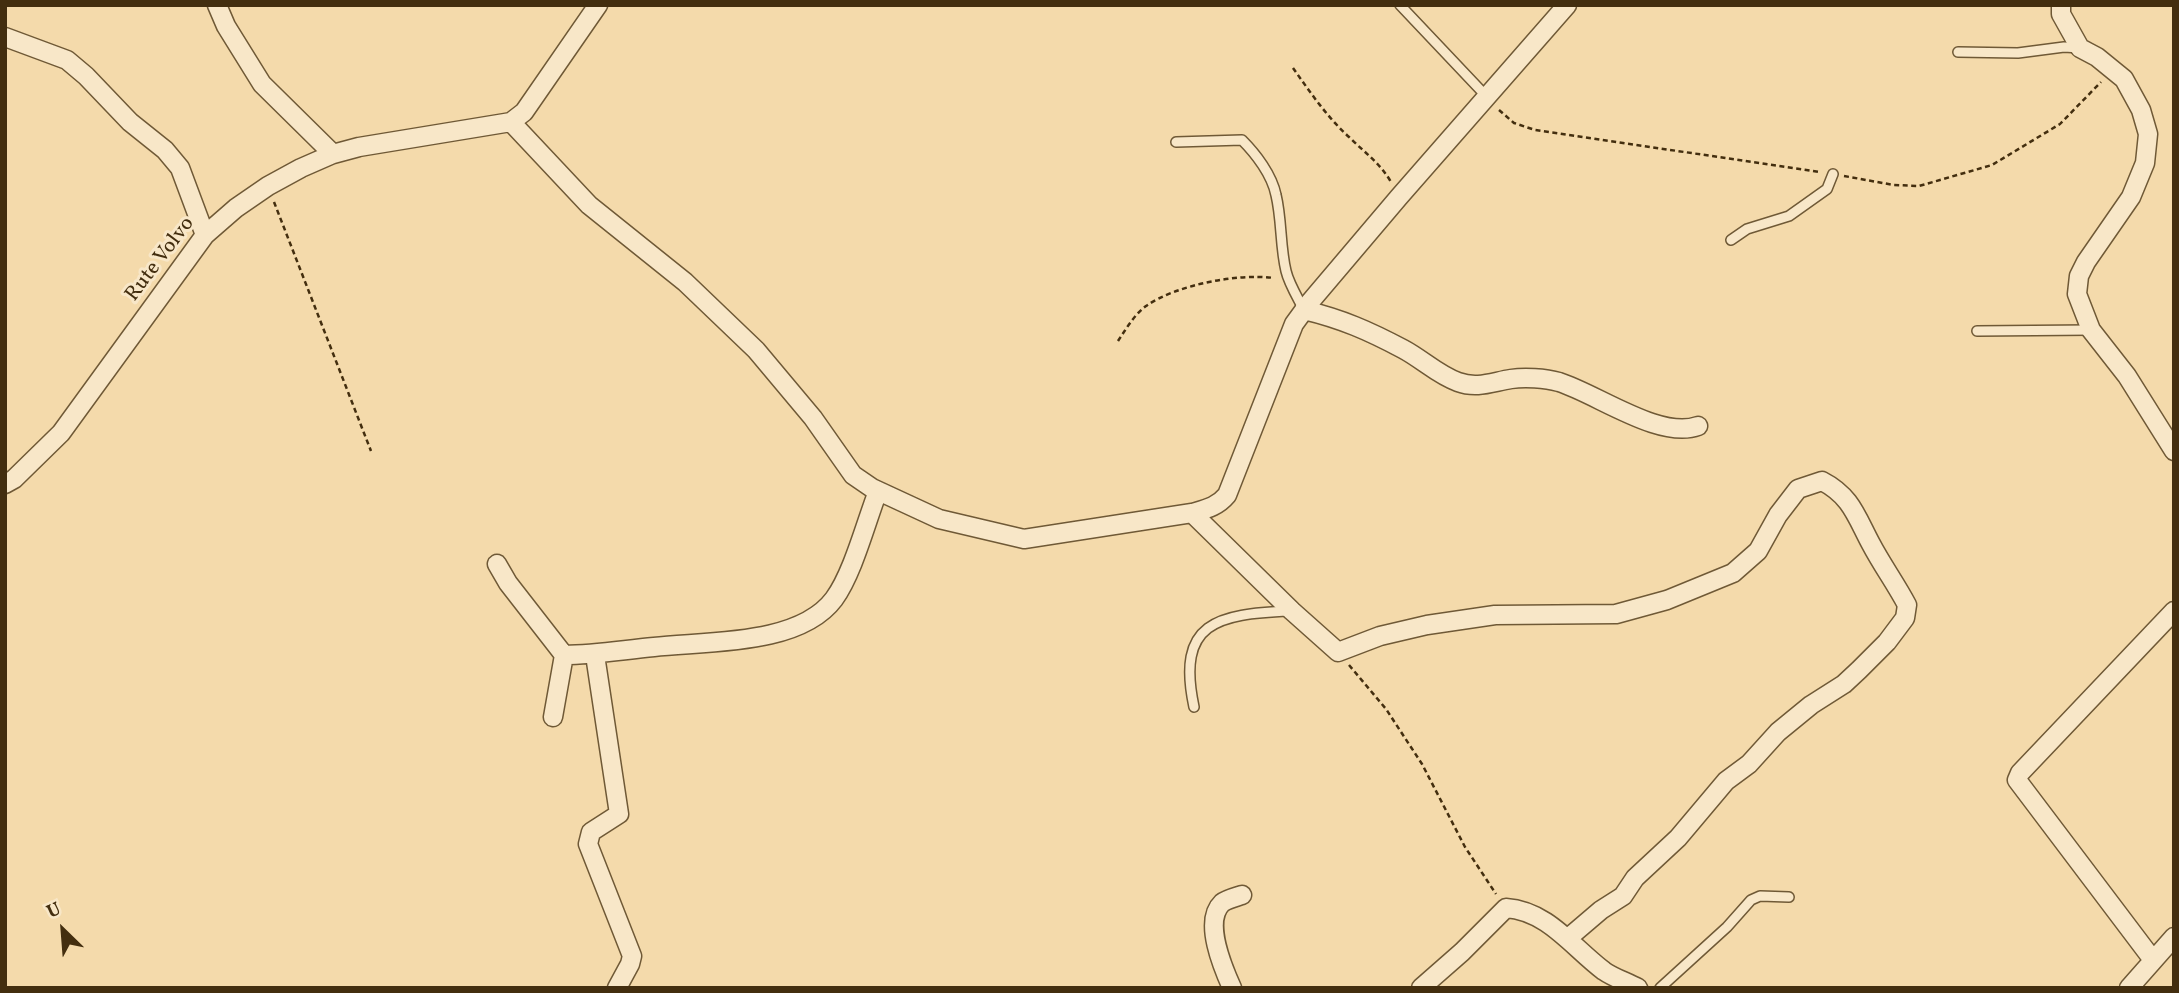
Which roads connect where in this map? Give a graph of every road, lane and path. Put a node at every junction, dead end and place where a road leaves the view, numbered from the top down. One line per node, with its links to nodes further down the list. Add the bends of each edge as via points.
1 (218, 5): 14 (street, via 262,84)
2 (598, 5): 12 (street, via 524,112)
3 (1401, 5): 11 (lane)
4 (1567, 5): 11 (street)
5 (2061, 5): 7 (street, via 2061,14)
6 (5, 37): 18 (street, via 67,60 165,150 180,168)
7 (2080, 48): 8 (lane); 10 (street)
8 (1958, 52)
9 (1293, 68): 17 (path, via 1348,137 1383,168)
10 (2115, 71): 15 (path, via 2060,124 1992,165 1919,187); 22 (street, via 2141,110 2148,134 2144,163 2131,197 2079,276 2077,294)
11 (1488, 98): 15 (path, via 1514,123 1535,130); 17 (street)
12 (511, 121): 14 (street, Rute Volvo); 29 (street, via 589,205 685,282 755,350 813,418 853,475)
13 (1175, 142): 20 (lane, via 1242,140 1250,148 1276,194 1280,244)
14 (333, 154): 16 (street, Rute Volvo)
15 (1833, 174): 19 (lane, via 1828,189 1789,216 1747,229)
16 (268, 186): 18 (street, Rute Volvo); 26 (path)
17 (1399, 197): 21 (street)
18 (205, 236): 28 (street, Rute Volvo, via 61,433)
19 (1731, 240)
20 (1290, 283): 21 (lane); 24 (path, via 1270,277 1194,285 1146,306)
21 (1304, 310): 25 (street, via 1343,320 1471,386 1513,379 1557,382 1672,429); 30 (street, via 1294,324 1227,495 1213,508)
22 (2091, 330): 23 (lane); 27 (street, via 2127,376)
23 (1977, 331)
24 (1118, 341)
25 (1698, 426)
26 (370, 451)
27 (2174, 451)
28 (5, 484)
29 (878, 491): 30 (street, via 939,519 1024,539); 36 (street, via 835,598 818,616 791,629 745,638)
30 (1192, 513): 32 (street)
31 (496, 564): 35 (street)
32 (1292, 611): 34 (street); 37 (lane, via 1225,618 1196,638 1188,681)
33 (2174, 611): 44 (street, via 2017,780)
34 (1338, 652): 41 (path, via 1386,709 1415,753 1465,847); 43 (street, via 1427,625 1496,615 1616,614 1667,600 1733,573 1758,551 1798,489 1822,481 1839,490 1907,605 1905,618 1852,677 1778,732 1726,781 1623,896)
35 (564, 655): 36 (street); 38 (street)
36 (595, 655): 45 (street, via 619,814 592,832 588,844 632,956)
37 (1194, 707)
38 (553, 717)
39 (1242, 895): 46 (street, via 1223,902 1214,915 1222,965)
40 (1789, 897): 49 (lane, via 1751,900)
41 (1506, 908): 43 (street, via 1523,909); 47 (street)
42 (2174, 937): 44 (street)
43 (1567, 939): 48 (street, via 1606,972)
44 (2153, 960): 50 (street)
45 (617, 988)
46 (1232, 988)
47 (1421, 988)
48 (1638, 988)
49 (1660, 988)
50 (2129, 988)

